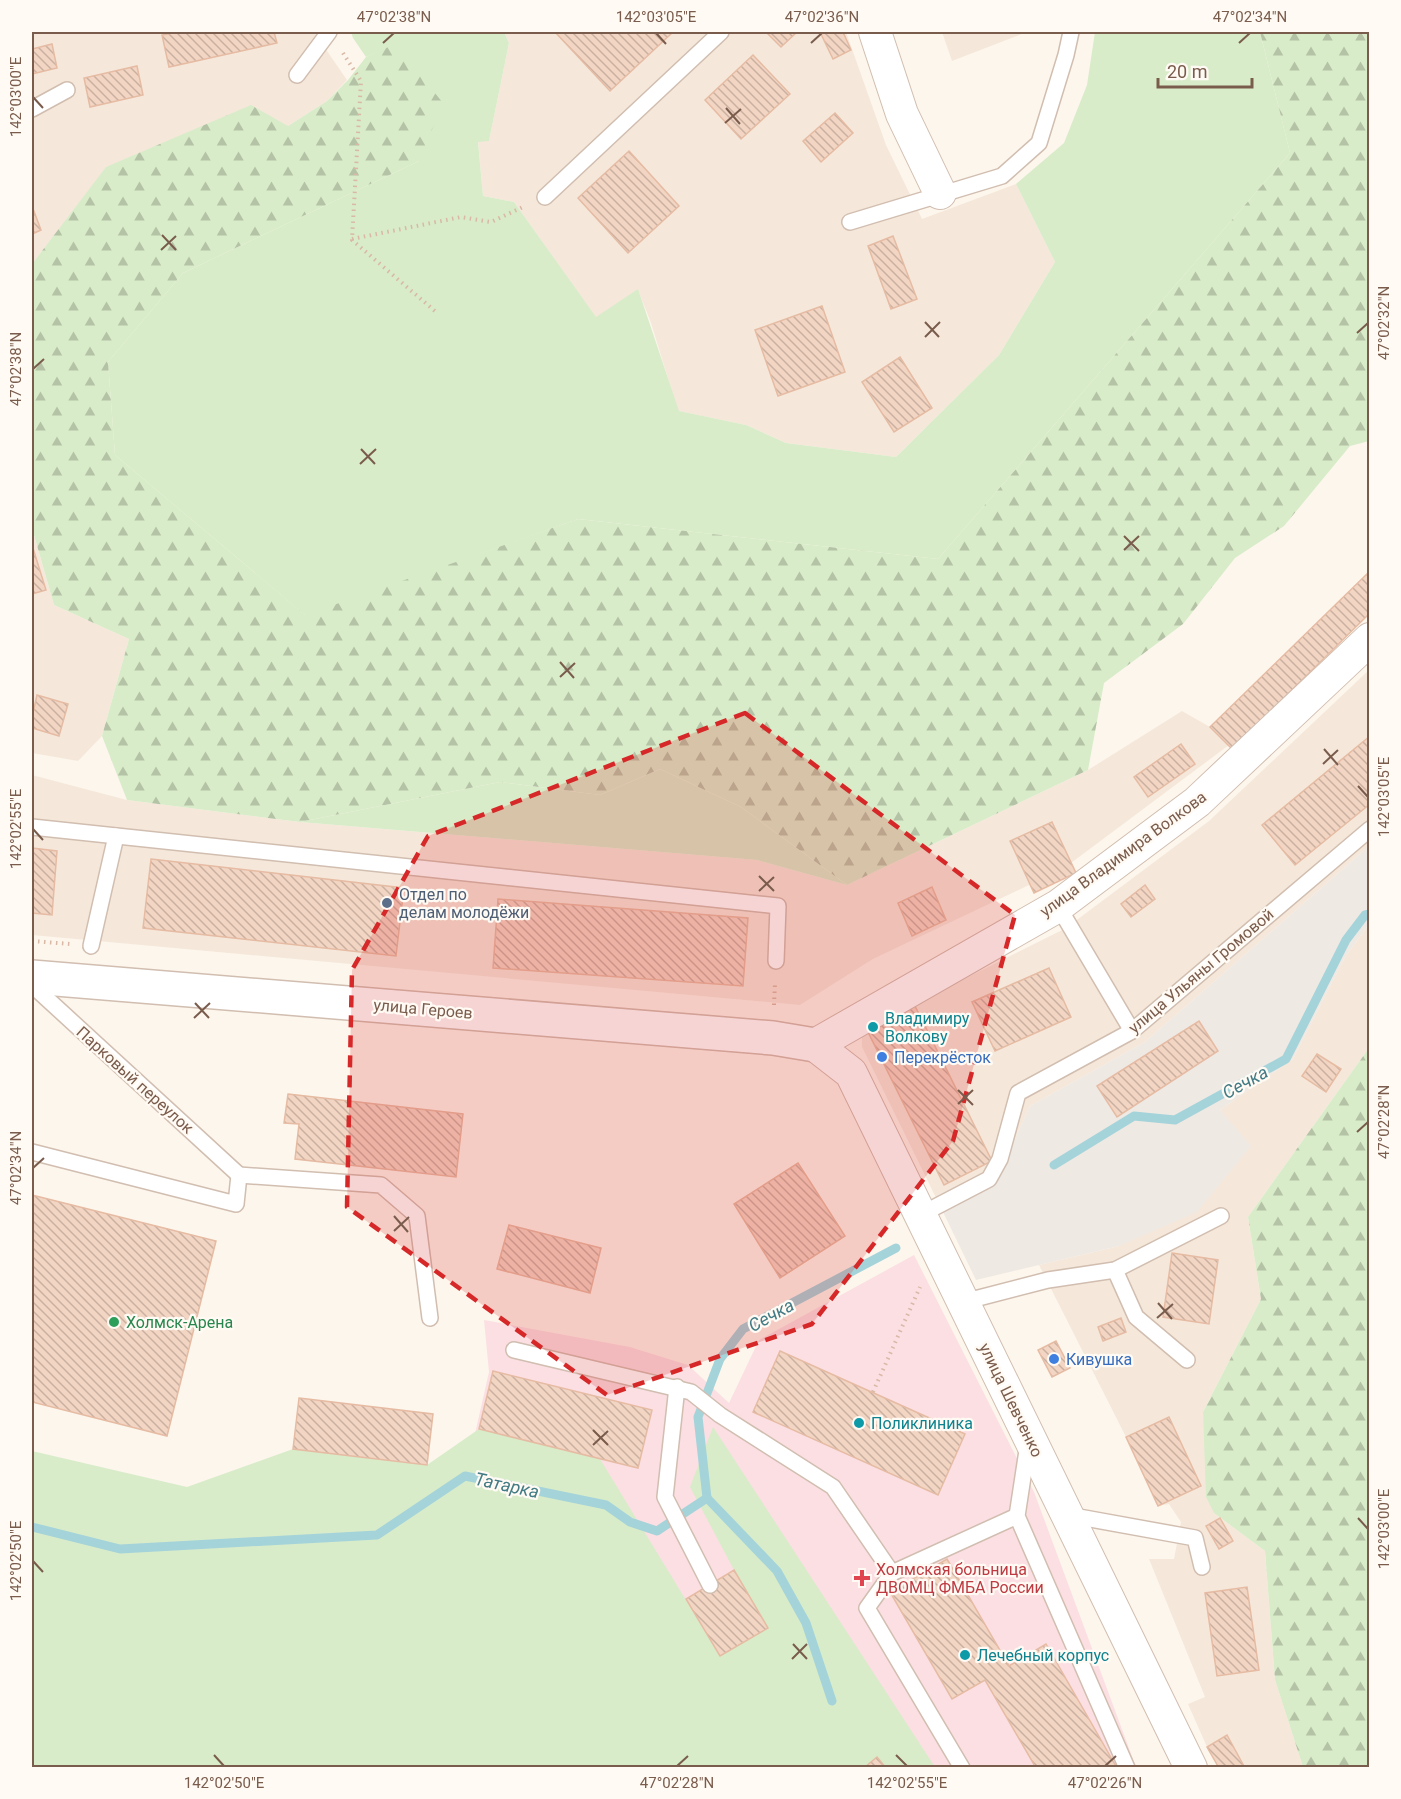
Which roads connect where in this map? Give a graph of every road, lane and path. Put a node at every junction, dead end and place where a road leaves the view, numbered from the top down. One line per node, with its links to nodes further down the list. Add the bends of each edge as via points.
1 (329, 32): 5 (lane); 11 (path, via 361,81)
2 (721, 32): 9 (lane)
3 (874, 32): 8 (street, via 902,114)
4 (1071, 32): 8 (lane, via 1039,143 1002,176)
5 (297, 75)
6 (67, 90): 7 (lane)
7 (32, 109)
8 (940, 193): 10 (lane)
9 (545, 197): 11 (path, via 490,222 461,217)
10 (850, 222)
11 (352, 240): 12 (path)
12 (436, 312)
13 (1370, 639): 17 (street, улица Владимира Волкова, via 1197,802)
14 (32, 827): 16 (lane)
15 (1370, 828): 22 (lane, улица Ульяны Громовой)
16 (116, 836): 18 (lane); 19 (lane, via 778,906)
17 (1058, 906): 22 (lane); 24 (street, улица Владимира Волкова)
18 (91, 946)
19 (776, 961): 23 (path)
20 (32, 977): 23 (street, улица Героев)
21 (32, 985): 26 (lane, Парковый переулок)
22 (1132, 1031): 27 (lane, улица Ульяны Громовой, via 1018,1094 1000,1159 989,1179)
23 (773, 1038): 24 (street, улица Героев)
24 (815, 1044): 27 (street, улица Шевченко, via 851,1073)
25 (32, 1152): 26 (lane, via 236,1204)
26 (239, 1175): 32 (lane, via 381,1185 417,1216)
27 (920, 1215): 31 (street, улица Шевченко)
28 (1221, 1216): 29 (lane)
29 (1116, 1270): 31 (lane, via 1048,1280); 34 (lane, via 1136,1317)
30 (921, 1287): 36 (path)
31 (963, 1302): 37 (street, улица Шевченко)
32 (430, 1318)
33 (514, 1350): 35 (lane)
34 (1187, 1360)
35 (684, 1389): 41 (lane, via 833,1488); 42 (lane, via 664,1497)
36 (873, 1392)
37 (1029, 1436): 38 (street, улица Шевченко); 39 (lane)
38 (1067, 1514): 40 (lane, via 1195,1538); 45 (street, улица Шевченко)
39 (1017, 1516): 41 (lane); 44 (lane)
40 (1202, 1566)
41 (892, 1573): 43 (lane, via 867,1608)
42 (710, 1584)
43 (962, 1767)
44 (1127, 1767)
45 (1191, 1767)

